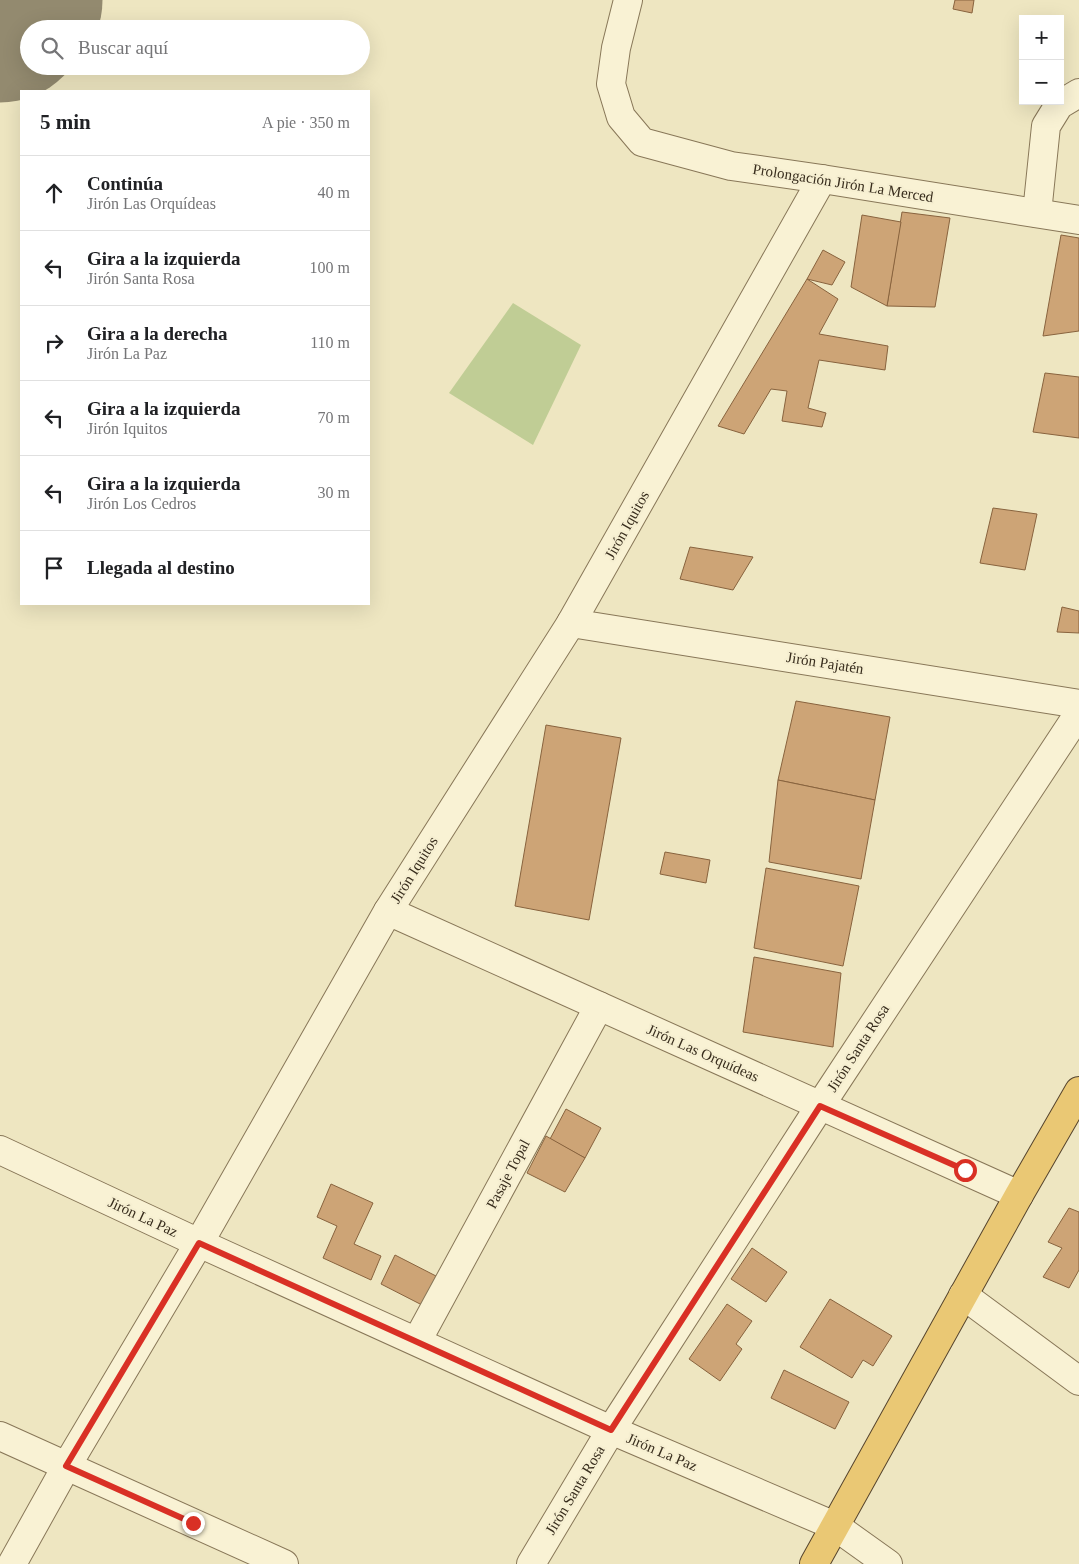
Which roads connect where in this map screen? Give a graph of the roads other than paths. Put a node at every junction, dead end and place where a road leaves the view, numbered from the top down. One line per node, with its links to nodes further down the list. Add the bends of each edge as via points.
1 (628, 0): 3 (street, Prolongación Jirón La Merced, via 611,84 621,117 642,142 731,166)
2 (1079, 93): 4 (street, via 1059,105 1046,126)
3 (822, 179): 4 (street, Prolongación Jirón La Merced); 6 (street, Jirón Iquitos)
4 (1037, 213): 5 (street, Prolongación Jirón La Merced)
5 (1079, 220)
6 (571, 623): 7 (street, Jirón Pajatén); 9 (street, Jirón Iquitos)
7 (1079, 704)
8 (1079, 713): 12 (street, Jirón Santa Rosa)
9 (388, 911): 10 (street, Jirón Las Orquídeas); 15 (street, Jirón Iquitos)
10 (599, 1006): 12 (street, Jirón Las Orquídeas); 17 (street, Pasaje Topal)
11 (1079, 1091): 14 (highway)
12 (820, 1106): 14 (street, Jirón Las Orquídeas); 19 (street, Jirón Santa Rosa)
13 (0, 1150): 15 (street, Jirón La Paz)
14 (1019, 1195): 16 (highway)
15 (199, 1243): 17 (street, Jirón La Paz); 21 (street, Jirón Iquitos)
16 (963, 1295): 18 (street); 22 (highway)
17 (417, 1342): 19 (street, Jirón La Paz)
18 (1079, 1381)
19 (611, 1430): 22 (street, Jirón La Paz); 25 (street, Jirón Santa Rosa)
20 (0, 1436): 21 (street)
21 (66, 1466): 23 (street, Jirón Iquitos); 24 (street)
22 (835, 1526): 26 (highway); 27 (street, Jirón La Paz)
23 (12, 1564)
24 (284, 1564)
25 (530, 1564)
26 (814, 1564)
27 (888, 1564)

